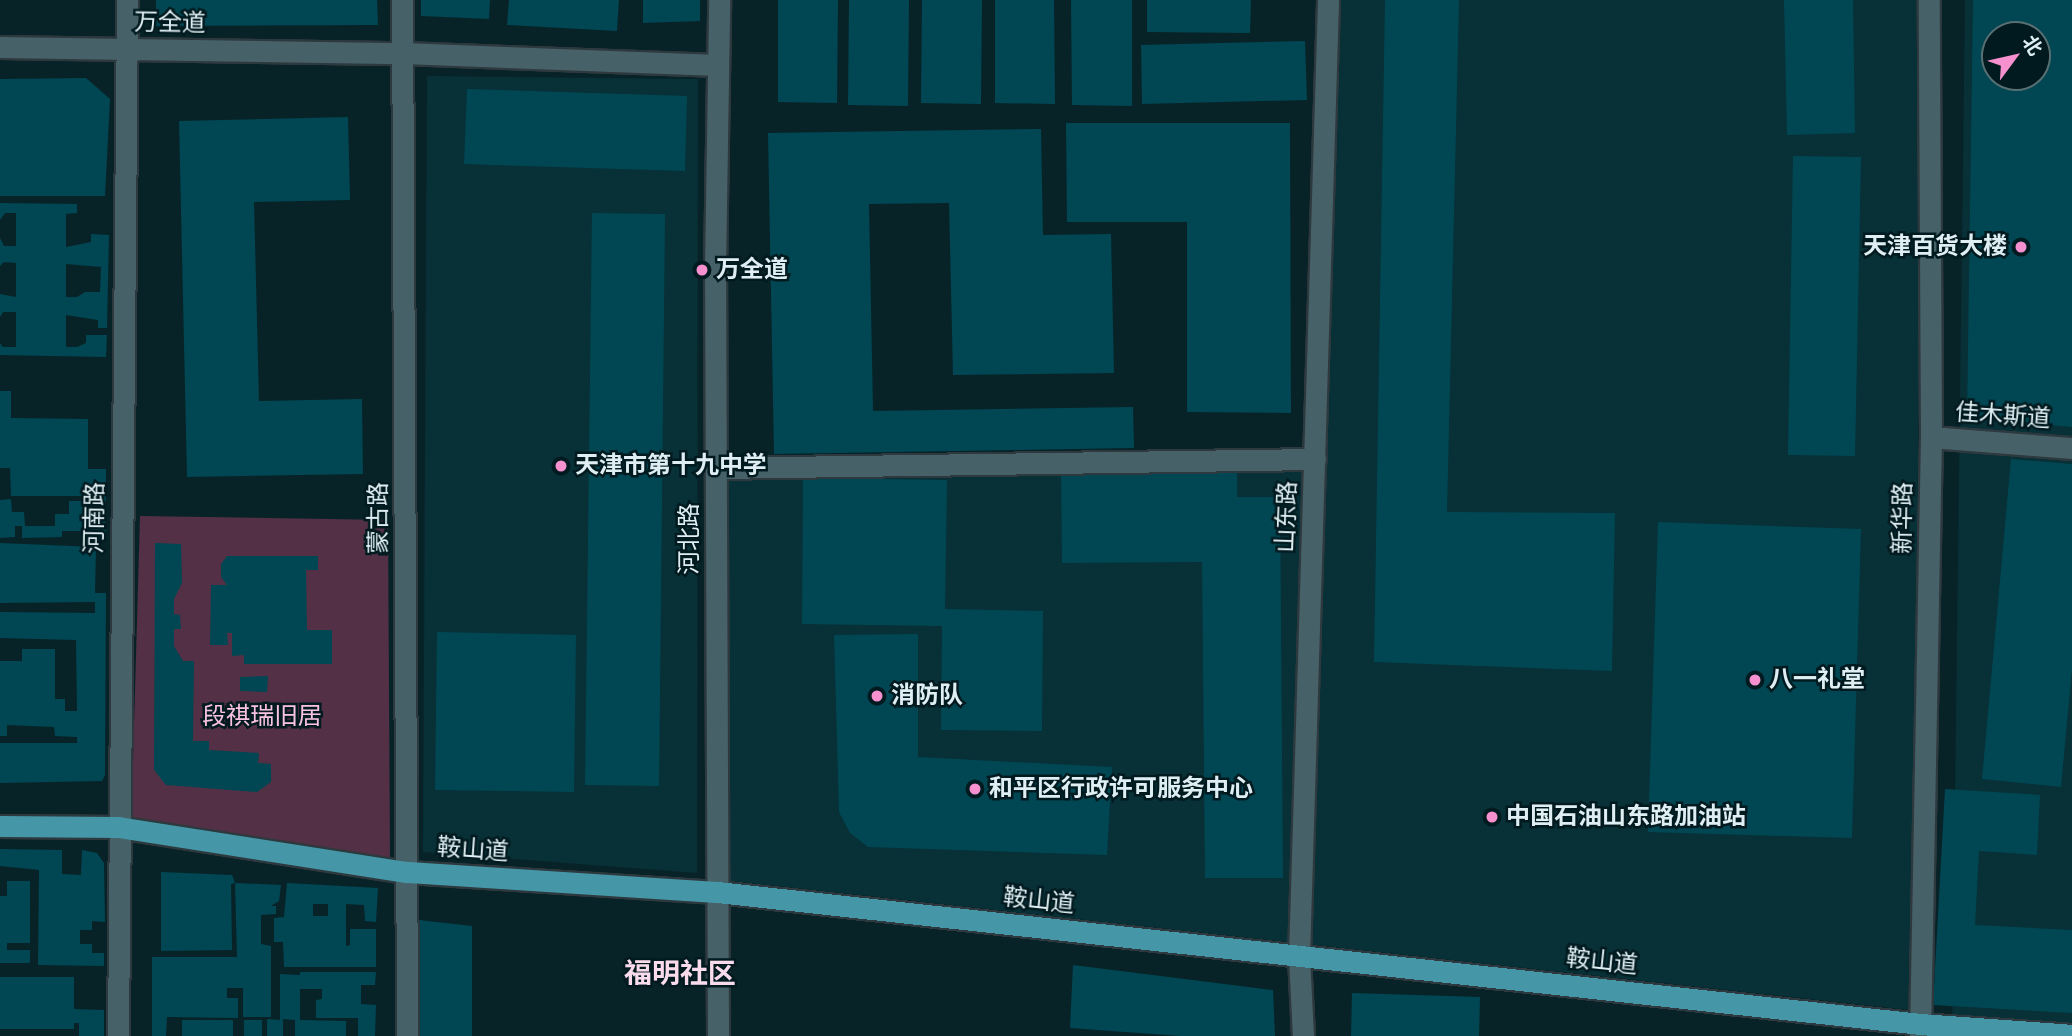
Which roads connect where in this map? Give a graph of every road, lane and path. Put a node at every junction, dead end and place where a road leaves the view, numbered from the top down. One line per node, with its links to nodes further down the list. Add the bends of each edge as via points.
1 (127, 0): 7 (street, 河南路)
2 (402, 0): 8 (street, 蒙古路)
3 (719, 0): 9 (street, 河北路)
4 (1328, 0): 12 (street, 山东路)
5 (1929, 0): 10 (street, 新华路)
6 (0, 47): 7 (street, 万全道)
7 (126, 49): 8 (street, 万全道); 15 (street, 河南路)
8 (403, 52): 9 (street, 万全道); 16 (street, 蒙古路)
9 (718, 65): 13 (street, 河北路)
10 (1931, 437): 11 (street, 佳木斯道); 19 (street, 新华路)
11 (2072, 448)
12 (1315, 459): 13 (street); 18 (street, 山东路)
13 (716, 468): 17 (street, 河北路)
14 (0, 826): 15 (main road, 鞍山道)
15 (118, 827): 16 (main road, 鞍山道); 21 (street, 河南路)
16 (407, 872): 17 (main road, 鞍山道); 22 (street, 蒙古路)
17 (717, 892): 18 (main road, 鞍山道); 23 (street, 河北路)
18 (1299, 956): 19 (main road, 鞍山道); 24 (street, 山东路)
19 (1920, 1030): 20 (main road, 鞍山道)
20 (2072, 1035)
21 (117, 1036)
22 (407, 1036)
23 (718, 1036)
24 (1303, 1036)

